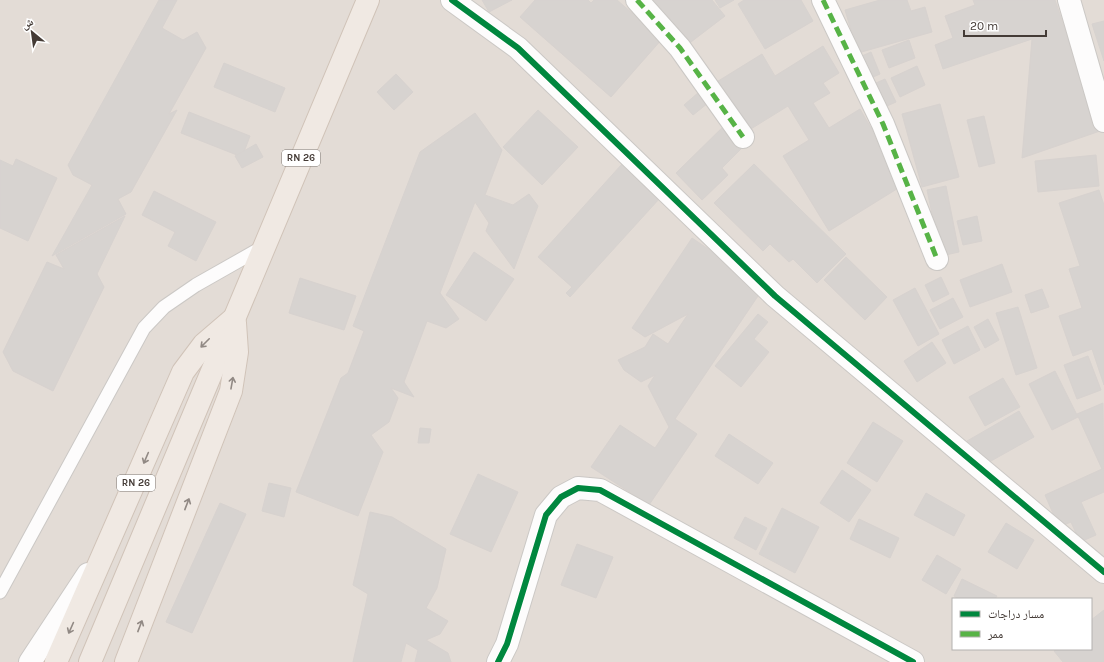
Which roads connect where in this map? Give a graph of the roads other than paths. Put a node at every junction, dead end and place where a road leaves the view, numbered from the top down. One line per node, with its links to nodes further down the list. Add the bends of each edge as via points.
1 (368, 0): 8 (main road, RN 26)
2 (452, 0): 12 (street, via 518,48 775,296)
3 (637, 0): 7 (street, via 680,48)
4 (823, 0): 9 (street, via 883,124)
5 (1069, 0): 6 (street)
6 (1104, 121)
7 (743, 137)
8 (263, 247): 10 (main road, RN 26); 13 (lane, via 164,306 144,328)
9 (937, 260)
10 (235, 318): 11 (main road, RN 26, one-way to 11, via 204,344 183,372); 16 (main road, RN 26); 17 (main road, RN 26, one-way to 10, via 231,391 237,352)
11 (114, 534): 14 (street); 15 (main road, RN 26, one-way to 15)
12 (1104, 572)
13 (0, 592)
14 (30, 662)
15 (56, 662)
16 (90, 662)
17 (126, 662)
18 (498, 662): 19 (street, via 507,644 546,515 561,497 578,488 600,490)
19 (913, 662)

